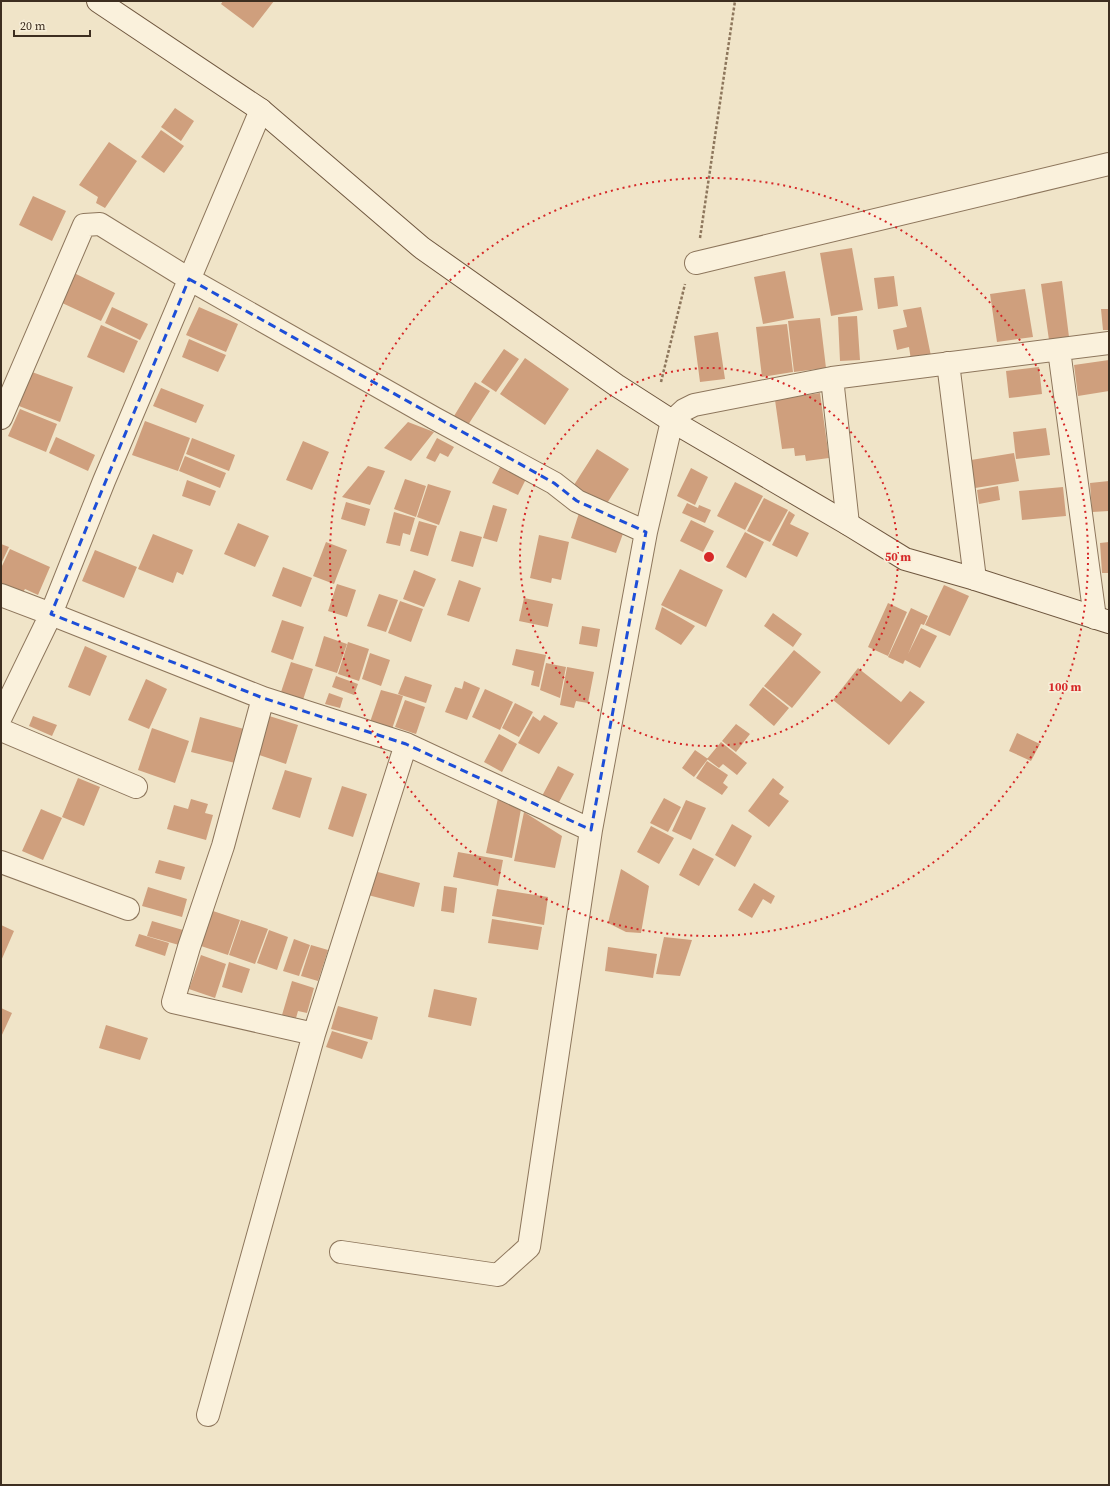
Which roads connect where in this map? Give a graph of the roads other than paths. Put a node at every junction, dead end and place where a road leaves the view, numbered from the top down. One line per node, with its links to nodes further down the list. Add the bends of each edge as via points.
1 (98, 1): 2 (street)
2 (261, 110): 5 (street); 11 (street, via 422,248 609,381)
3 (1109, 164): 4 (street)
4 (696, 263)
5 (189, 279): 10 (street, via 100,224 84,225); 13 (street, via 554,483 577,501); 16 (street)
6 (1109, 343): 7 (street)
7 (1059, 350): 8 (street); 17 (street)
8 (948, 363): 9 (street); 14 (street)
9 (832, 378): 11 (street, via 694,405); 12 (street)
10 (1, 418)
11 (672, 421): 12 (street); 13 (street)
12 (848, 524): 14 (street, via 904,559)
13 (646, 532): 23 (street)
14 (975, 578): 17 (street)
15 (1, 595): 16 (street)
16 (51, 614): 18 (street); 19 (street)
17 (1102, 620)
18 (263, 698): 21 (street); 26 (street, via 222,846 174,1002)
19 (1, 717)
20 (1, 730): 22 (street)
21 (406, 744): 23 (street); 26 (street)
22 (136, 787)
23 (590, 830): 27 (street, via 529,1247 498,1275)
24 (1, 862): 25 (street)
25 (128, 909)
26 (314, 1034): 28 (street)
27 (341, 1252)
28 (208, 1415)

